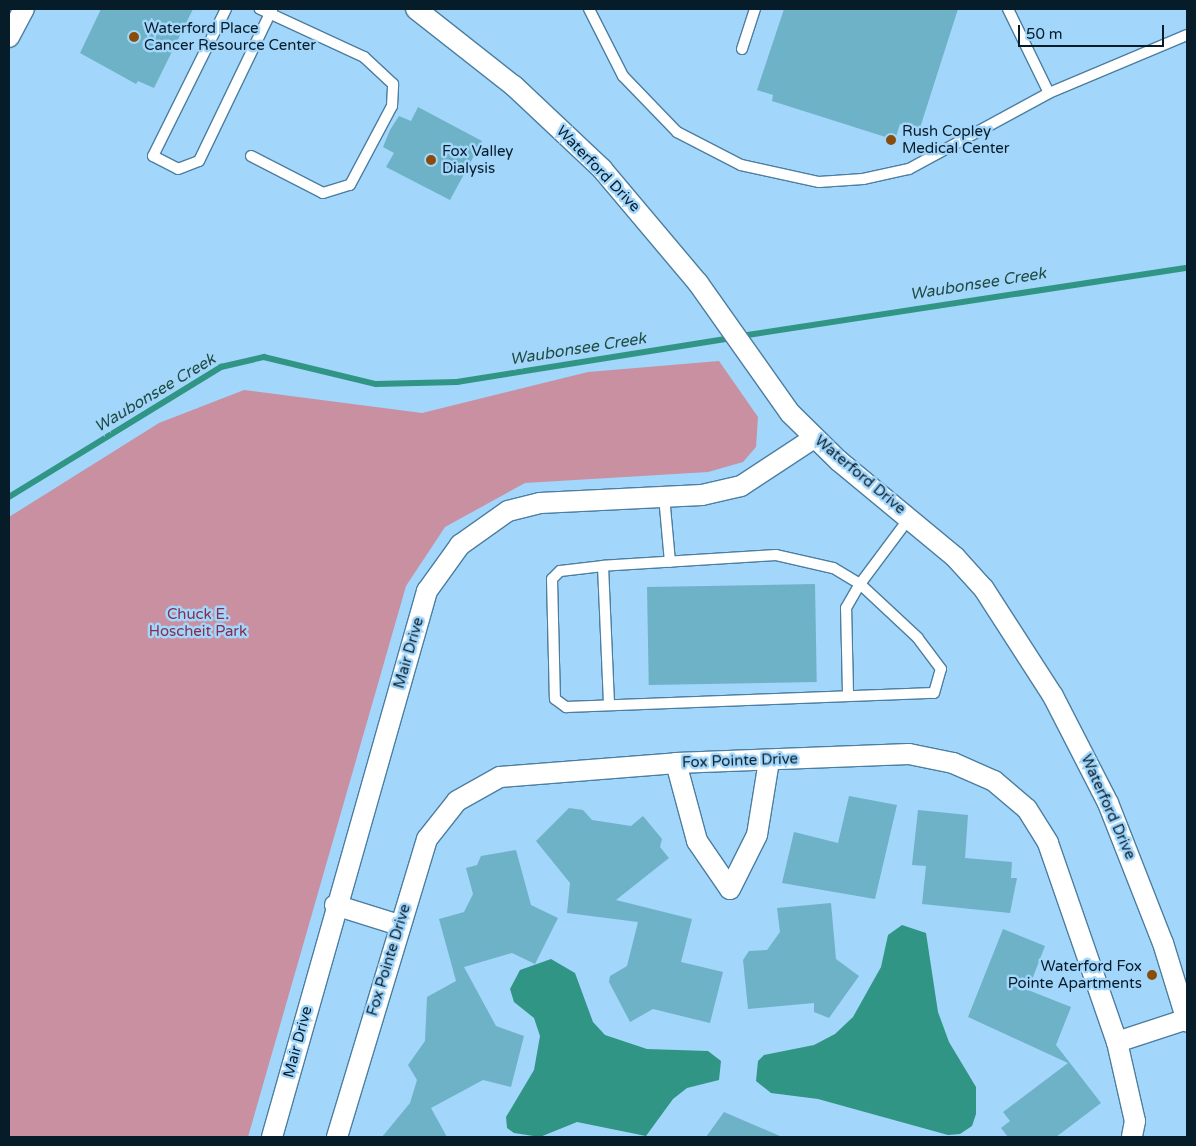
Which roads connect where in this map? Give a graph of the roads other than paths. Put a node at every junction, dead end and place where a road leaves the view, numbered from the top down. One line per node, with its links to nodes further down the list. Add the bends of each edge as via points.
1 (24, 9): 9 (street)
2 (226, 9): 7 (lane, via 153,156 178,169 199,161)
3 (416, 9): 13 (street, Waterford Drive, via 514,86 602,169 654,227 778,396)
4 (589, 9): 11 (lane, via 623,76 670,126 708,151 776,175 820,182 863,180 909,169)
5 (756, 9): 10 (lane)
6 (1008, 9): 11 (lane)
7 (267, 10): 12 (lane, via 364,57 393,84 392,106 350,185 323,193)
8 (1187, 35): 11 (lane)
9 (9, 37)
10 (742, 50)
11 (1049, 93)
12 (251, 156)
13 (814, 438): 14 (street, Mair Drive, via 741,486); 15 (street, Waterford Drive)
14 (664, 496): 16 (lane); 23 (street, Mair Drive, via 540,502 508,510 460,545 427,591)
15 (910, 518): 18 (lane); 25 (street, Waterford Drive, via 984,589 1070,726 1140,879)
16 (670, 562): 17 (lane); 18 (lane, via 776,554 833,568)
17 (603, 566): 20 (lane); 20 (lane, via 560,571 552,579 555,699 566,707)
18 (860, 584): 19 (lane, via 846,608); 19 (lane, via 918,638 940,669 940,684 934,693)
19 (848, 693): 20 (lane)
20 (609, 704)
21 (769, 761): 22 (street, Fox Pointe Drive); 22 (street, via 757,835 730,889 698,841); 26 (street, Fox Pointe Drive, via 909,754 953,763 994,781 1027,809 1048,843)
22 (676, 763): 24 (street, Fox Pointe Drive, via 500,777 457,801 427,839)
23 (335, 905): 24 (street); 27 (street, Mair Drive)
24 (399, 925): 28 (street, Fox Pointe Drive)
25 (1187, 1020): 26 (street)
26 (1117, 1042): 29 (street, Fox Pointe Drive, via 1135,1121)
27 (272, 1137)
28 (337, 1137)
29 (1132, 1137)

